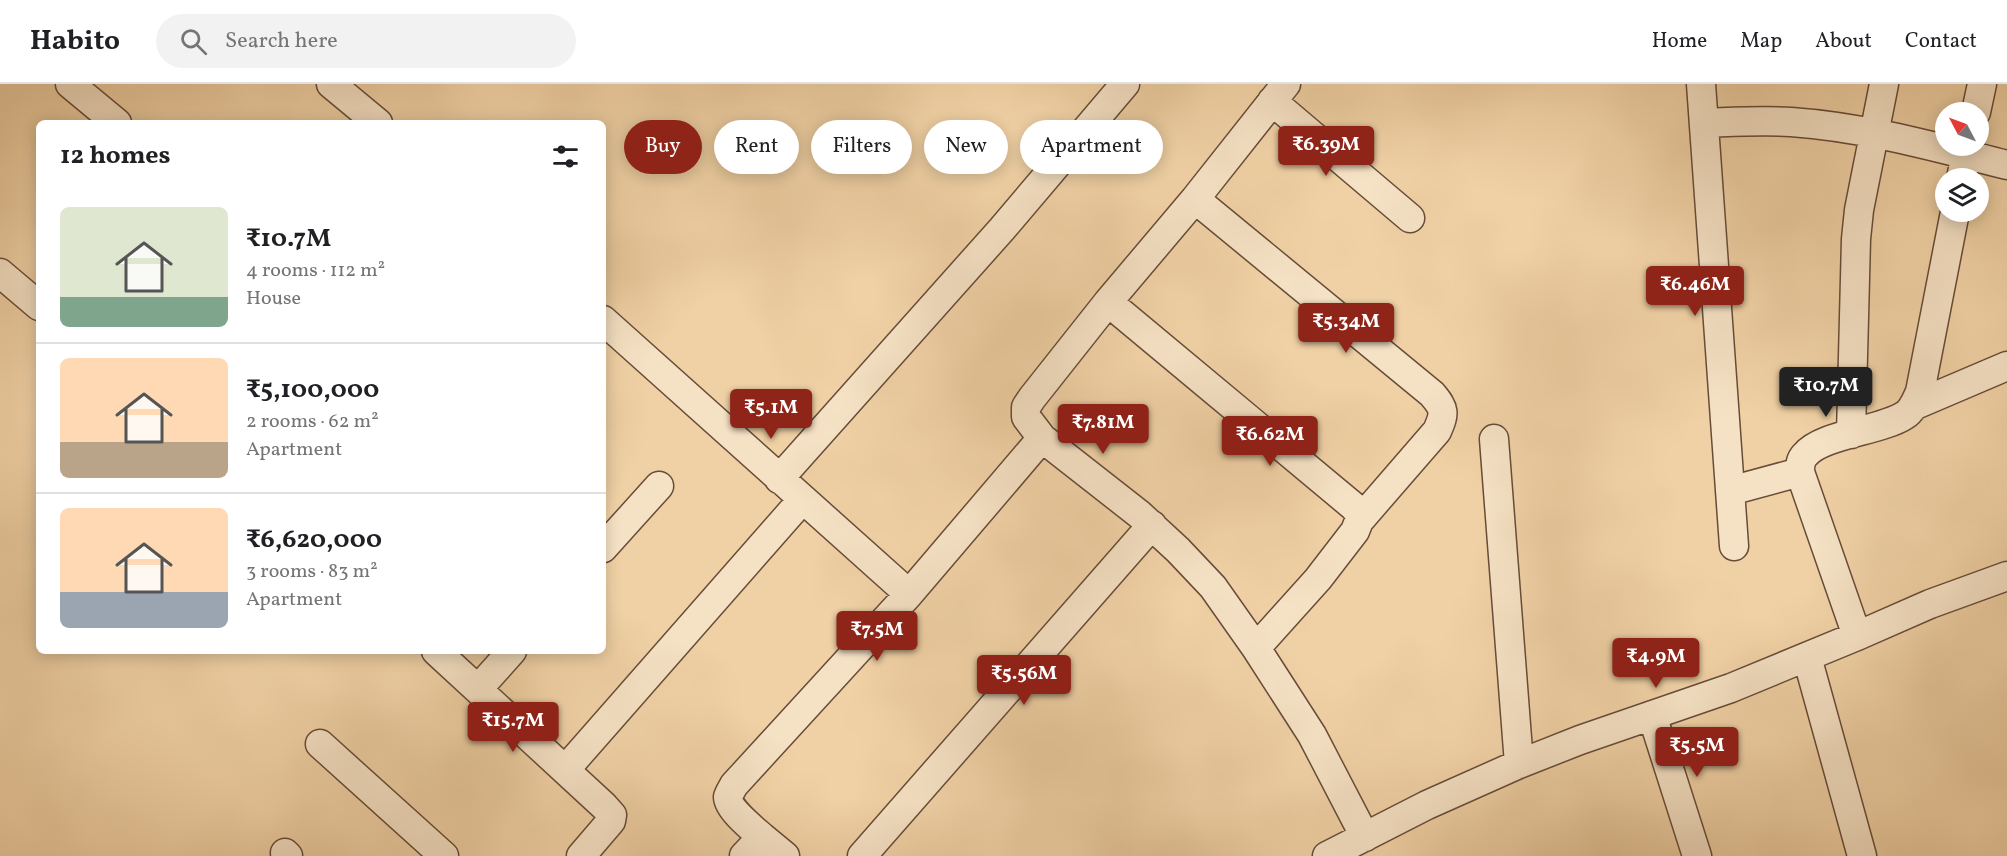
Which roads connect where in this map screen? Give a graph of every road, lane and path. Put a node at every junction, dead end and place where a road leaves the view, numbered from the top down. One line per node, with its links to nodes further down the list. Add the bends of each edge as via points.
1 (70, 84): 9 (street)
2 (331, 84): 10 (street)
3 (1125, 84): 28 (street, via 1002,229)
4 (1701, 84): 11 (street)
5 (1884, 84): 12 (street)
6 (1982, 84): 8 (street)
7 (1279, 93): 15 (street); 16 (street)
8 (1978, 102)
9 (113, 120)
10 (374, 120)
11 (1704, 123): 12 (street, via 1790,122); 30 (street)
12 (1874, 133): 13 (street); 24 (street, via 1856,239)
13 (1965, 160): 14 (street)
14 (2007, 165)
15 (1195, 199): 19 (street); 32 (street, via 1441,405 1443,417 1437,432)
16 (1410, 218)
17 (1953, 222): 23 (street, via 1920,392)
18 (0, 273): 20 (street)
19 (1108, 302): 25 (street, via 1026,407 1026,417); 32 (street, via 1353,506)
20 (36, 303)
21 (606, 324): 28 (street)
22 (2007, 366): 23 (street)
23 (1913, 406): 24 (street, via 1905,415)
24 (1851, 434): 27 (street, via 1818,445 1805,454)
25 (1042, 438): 33 (street); 37 (street)
26 (1494, 438): 46 (street)
27 (1800, 472): 30 (street); 38 (street)
28 (779, 479): 31 (street)
29 (659, 486): 34 (street)
30 (1730, 491): 35 (street)
31 (802, 500): 37 (street); 47 (street)
32 (1359, 521): 39 (street, via 1318,579)
33 (1152, 525): 39 (street, via 1213,587); 53 (street)
34 (606, 545)
35 (1734, 546)
36 (2007, 576): 38 (street)
37 (909, 594): 49 (street, via 734,785 729,802)
38 (1857, 636): 42 (street)
39 (1256, 648): 48 (street, via 1312,735)
40 (439, 654): 43 (street)
41 (509, 654): 43 (street)
42 (1807, 657): 44 (street); 56 (street)
43 (478, 689): 47 (street)
44 (1652, 715): 46 (street); 55 (street)
45 (320, 744): 50 (street)
46 (1519, 764): 48 (street)
47 (565, 770): 51 (street, via 612,815)
48 (1365, 837): 54 (street)
49 (753, 847): 52 (street)
50 (444, 856)
51 (581, 856)
52 (785, 856)
53 (862, 856)
54 (1327, 856)
55 (1697, 856)
56 (1862, 856)

